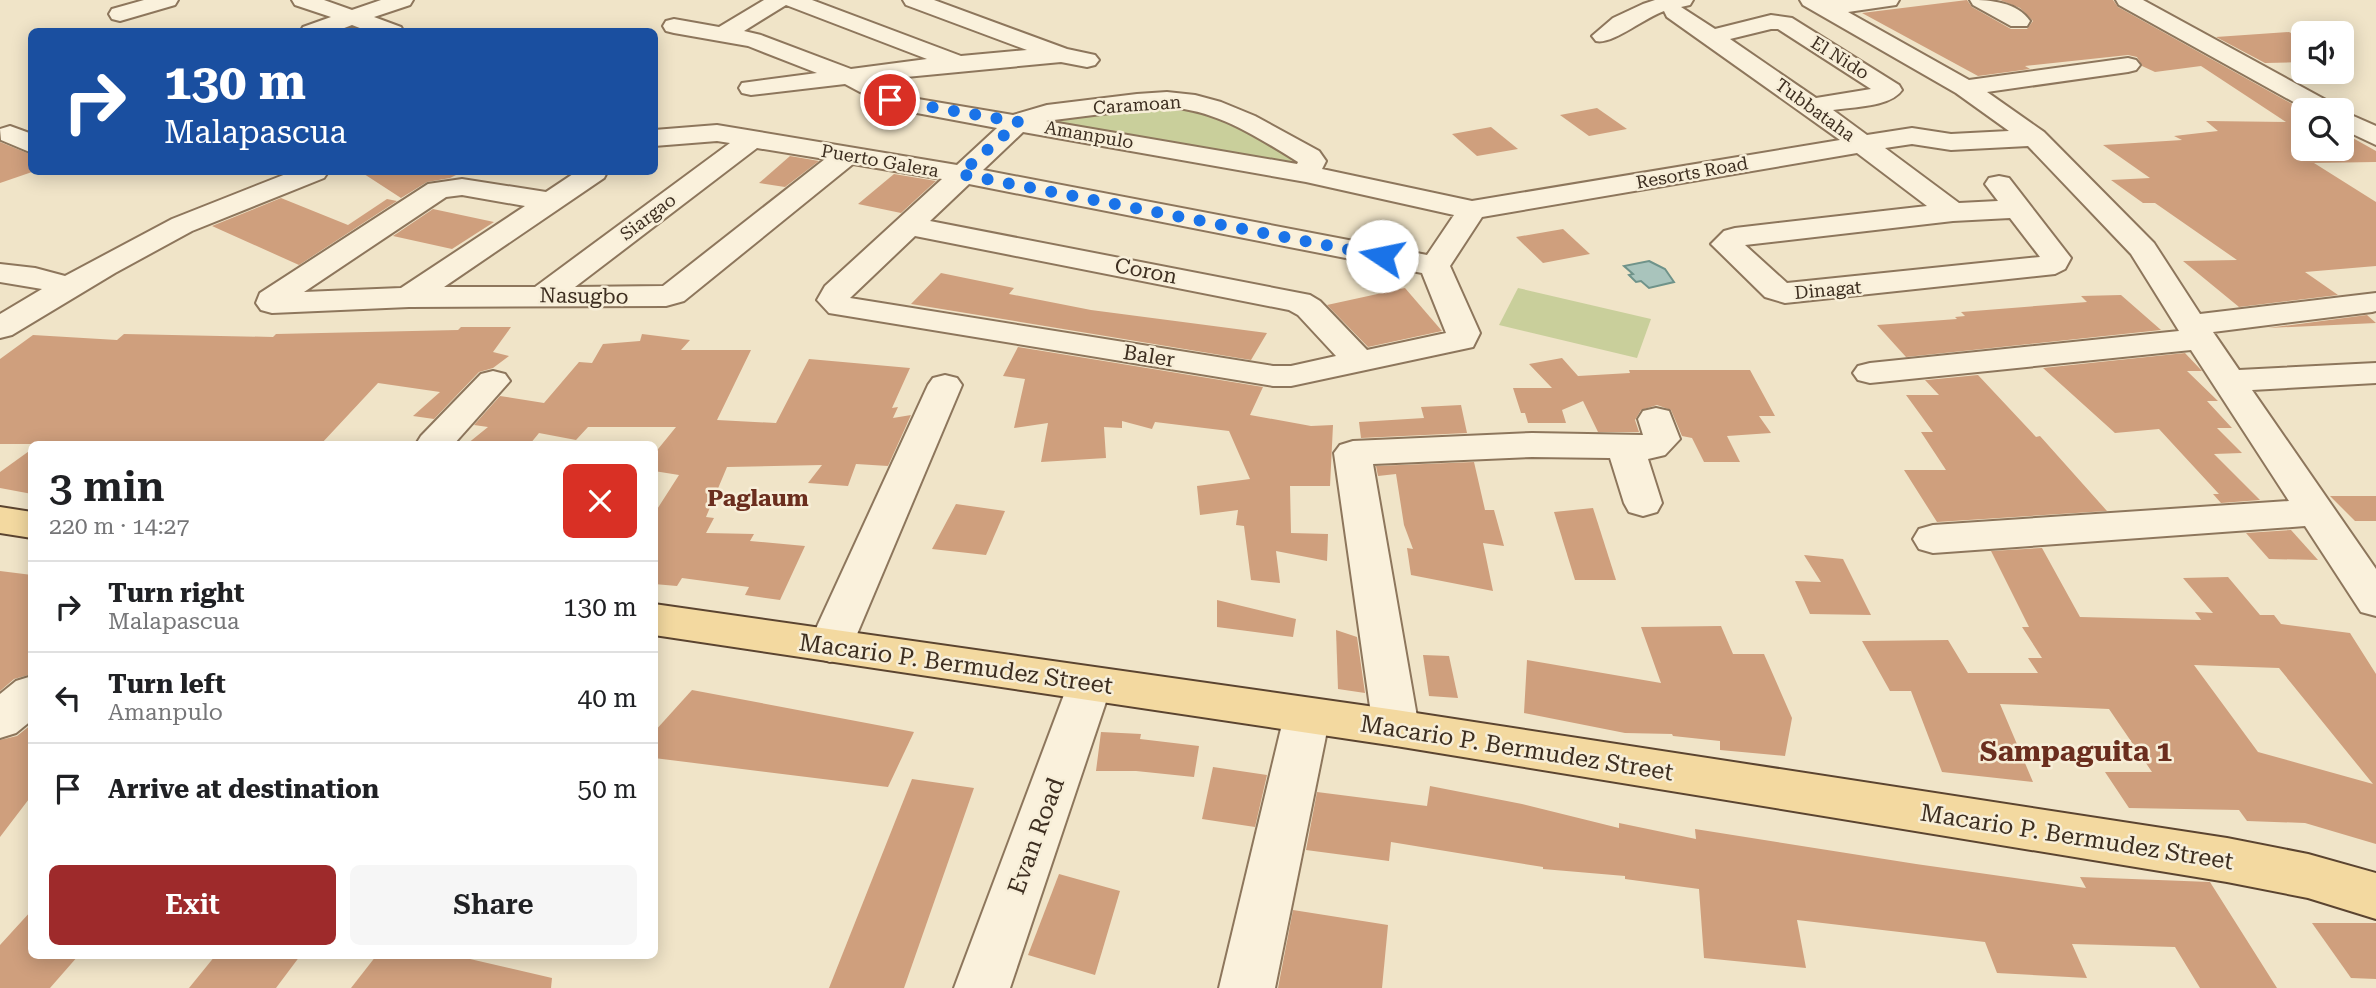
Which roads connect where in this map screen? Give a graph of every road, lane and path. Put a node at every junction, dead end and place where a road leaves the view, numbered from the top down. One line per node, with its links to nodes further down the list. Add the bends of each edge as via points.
1 (167, 0): 12 (street)
2 (303, 0): 13 (street)
3 (402, 0): 13 (street)
4 (779, 0): 18 (street)
5 (792, 0): 23 (street)
6 (914, 0): 21 (street)
7 (1888, 0): 10 (street)
8 (1981, 0): 14 (street)
9 (2127, 0): 28 (street)
10 (1833, 3): 27 (street)
11 (1679, 6): 19 (street, via 1629,18); 20 (street, Tubbataha)
12 (120, 15)
13 (353, 17): 16 (street); 17 (street)
14 (2019, 21)
15 (674, 26): 18 (street, Amanpulo)
16 (322, 28)
17 (382, 28)
18 (725, 33): 25 (street, Amanpulo)
19 (1604, 36)
20 (1710, 37): 29 (street, Tubbataha); 29 (street, El Nido, via 1784,23 1890,90)
21 (1061, 55): 22 (street); 23 (street)
22 (1087, 60)
23 (958, 63): 25 (street)
24 (2127, 65): 27 (street)
25 (848, 76): 26 (street); 31 (street, Amanpulo, via 893,101)
26 (751, 88)
27 (1965, 88): 30 (street)
28 (2304, 98)
29 (1811, 106): 40 (street, Tubbataha)
30 (2010, 120): 34 (street, Resorts Road, via 1931,127); 37 (street)
31 (1019, 122): 42 (street); 43 (street, Amanpulo); 43 (street, Caramoan, via 1053,111 1196,102 1224,111 1310,157)
32 (2354, 125): 35 (street)
33 (28, 128): 39 (street, via 10,134)
34 (1912, 136): 37 (street, Resorts Road, via 1951,142); 40 (street, Resorts Road)
35 (2376, 137)
36 (658, 138): 38 (street, Puerto Galera, via 717,133)
37 (2035, 138): 61 (street, via 2143,249)
38 (752, 139): 41 (street, Puerto Galera); 57 (street, Siargao)
39 (28, 143)
40 (1862, 144): 49 (street, Resorts Road); 50 (street, Tubbataha)
41 (848, 155): 42 (street, Puerto Galera); 57 (street, Nasugbo, via 673,294)
42 (960, 174): 51 (street); 53 (street, Puerto Galera)
43 (1306, 174): 49 (street, Amanpulo)
44 (307, 175): 56 (street, via 182,225)
45 (589, 175): 47 (street)
46 (1999, 184): 48 (street, Dinagat)
47 (550, 201): 58 (street); 58 (street, Nasugbo, via 444,188 271,300)
48 (2020, 209): 50 (street, Dinagat); 50 (street, Dinagat, via 2056,258 2054,262 2044,267 1786,293 1776,290 1726,244 1735,237)
49 (1472, 210): 53 (street)
50 (1953, 212)
51 (906, 225): 62 (street, Coron, via 1299,302); 62 (street, Baler, via 833,298 834,304 1273,376)
52 (0, 245): 55 (street)
53 (1435, 266): 62 (street, Baler, via 1463,333 1461,340)
54 (0, 273): 55 (street)
55 (35, 277): 56 (street)
56 (67, 287): 60 (street)
57 (544, 295): 58 (street, Nasugbo)
58 (409, 297)
59 (2372, 302): 61 (street)
60 (0, 328)
61 (2196, 332): 63 (street); 66 (street)
62 (1361, 363)
63 (1870, 373)
64 (2376, 373): 66 (street)
65 (493, 381): 69 (street)
66 (2229, 381): 72 (street)
67 (945, 385): 78 (street)
68 (1656, 419): 70 (street, via 1662,432 1660,442 1652,447)
69 (437, 441)
70 (1626, 448): 71 (street); 83 (street, via 1532,445 1359,450 1352,454)
71 (1643, 503)
72 (2315, 512): 75 (street); 76 (street)
73 (0, 520): 74 (main road)
74 (28, 524)
75 (1933, 539)
76 (2376, 601)
77 (658, 620): 78 (main road, Macario P. Bermudez Street)
78 (830, 646): 79 (main road, Macario P. Bermudez Street)
79 (1090, 684): 81 (main road, Macario P. Bermudez Street); 85 (street, Evan Road)
80 (28, 696): 82 (street)
81 (1307, 716): 83 (main road, Macario P. Bermudez Street); 86 (street)
82 (0, 720)
83 (1396, 728): 84 (main road, Macario P. Bermudez Street, via 2227,860)
84 (2376, 896)
85 (982, 988)
86 (1247, 988)

